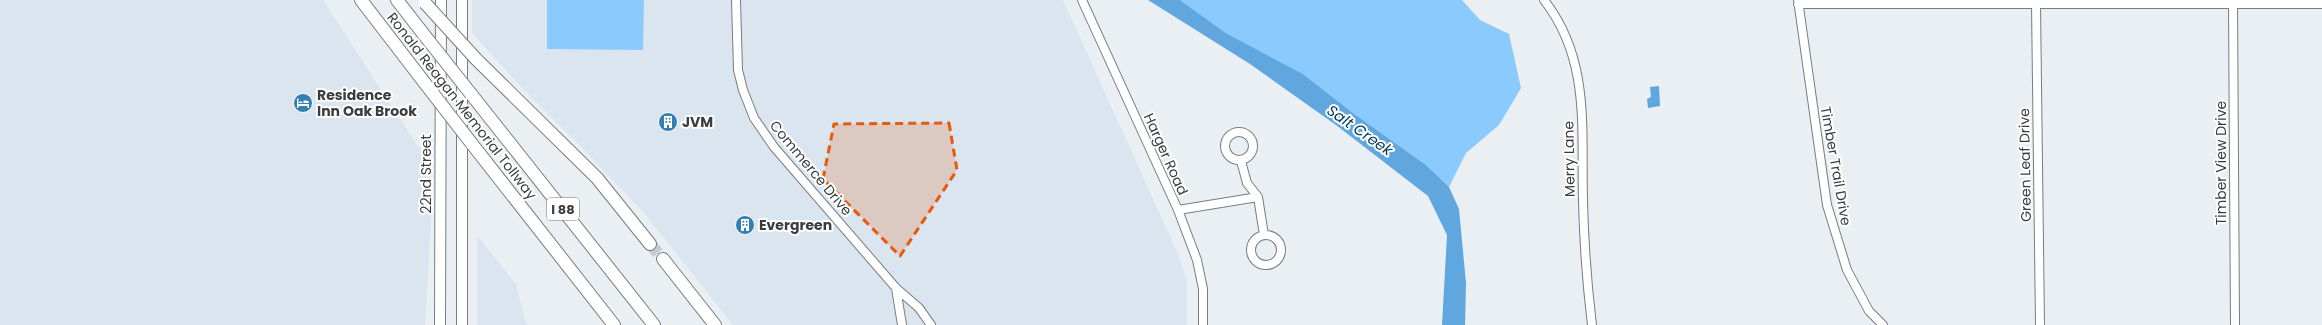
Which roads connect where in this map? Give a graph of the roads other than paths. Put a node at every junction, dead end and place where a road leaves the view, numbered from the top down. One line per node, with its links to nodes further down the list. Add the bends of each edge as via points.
1 (361, 0): 24 (highway, Ronald Reagan Memorial Tollway / I 88, bridge)
2 (397, 0): 25 (highway, Ronald Reagan Memorial Tollway / I 88, bridge)
3 (441, 0): 22 (main road, 22nd Street)
4 (462, 0): 23 (main road)
5 (736, 0): 21 (street, Commerce Drive, via 738,70 754,118 774,147)
6 (1082, 0): 17 (street, Harger Road)
7 (1544, 0): 30 (street, Merry Lane, via 1557,18 1569,43 1580,83 1585,262)
8 (423, 2): 19 (highway, bridge, via 476,59 597,178)
9 (1798, 2): 10 (street); 31 (street, Timber Trail Drive, via 1827,205 1847,270 1869,311)
10 (1943, 2): 11 (street)
11 (2000, 2): 13 (street)
12 (2233, 2): 13 (street); 14 (street); 33 (street, Timber View Drive)
13 (2036, 4): 32 (street, Green Leaf Drive)
14 (2322, 4)
15 (1241, 161): 16 (street, via 1247,183)
16 (1258, 198): 17 (street); 18 (street)
17 (1178, 210): 29 (street, Harger Road, via 1203,289)
18 (1264, 235)
19 (650, 244)
20 (663, 259): 26 (highway)
21 (896, 288): 27 (street); 28 (street, Commerce Drive, via 918,308)
22 (440, 325)
23 (462, 325)
24 (614, 325)
25 (654, 325)
26 (715, 325)
27 (902, 325)
28 (931, 325)
29 (1203, 325)
30 (1592, 325)
31 (1882, 325)
32 (2040, 325)
33 (2235, 325)

